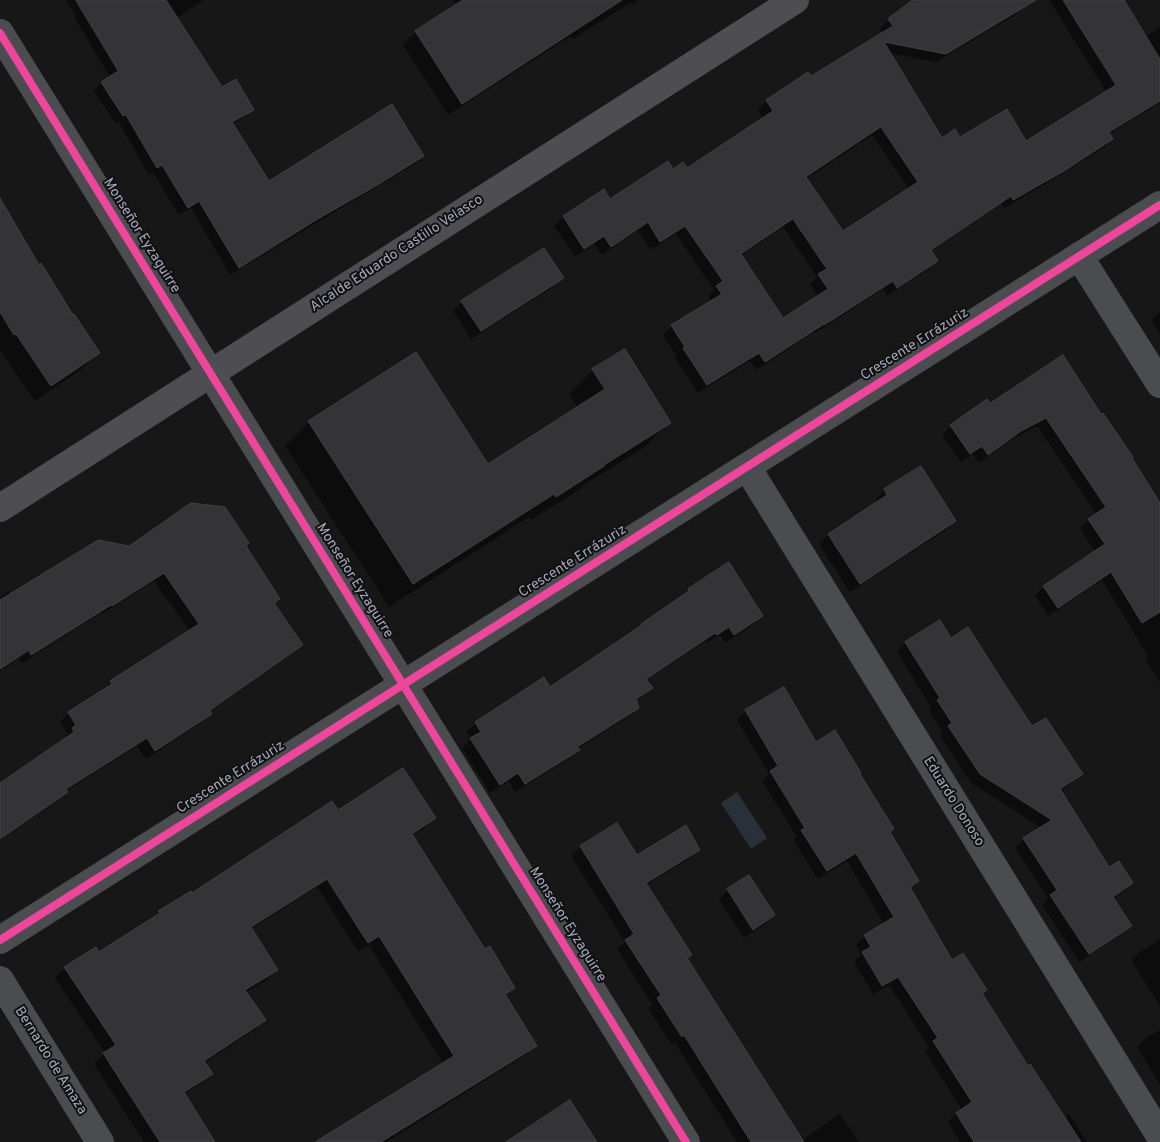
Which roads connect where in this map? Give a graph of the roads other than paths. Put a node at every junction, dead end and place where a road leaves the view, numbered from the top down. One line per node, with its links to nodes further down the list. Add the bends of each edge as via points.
1 (795, 0): 5 (main road, Alcalde Eduardo Castillo Velasco)
2 (0, 33): 5 (street, Monseñor Eyzaguirre)
3 (1160, 205): 4 (street, Crescente Errázuriz)
4 (1079, 256): 6 (street); 7 (street, Crescente Errázuriz)
5 (210, 373): 8 (main road, Alcalde Eduardo Castillo Velasco); 9 (street, Monseñor Eyzaguirre)
6 (1160, 384)
7 (747, 467): 9 (street, Crescente Errázuriz); 12 (street, Eduardo Donoso)
8 (0, 508)
9 (403, 684): 10 (street, Crescente Errázuriz); 14 (street, Monseñor Eyzaguirre)
10 (0, 940)
11 (0, 980): 13 (street, Bernardo de Amaza)
12 (1160, 1136)
13 (100, 1142)
14 (686, 1142)

